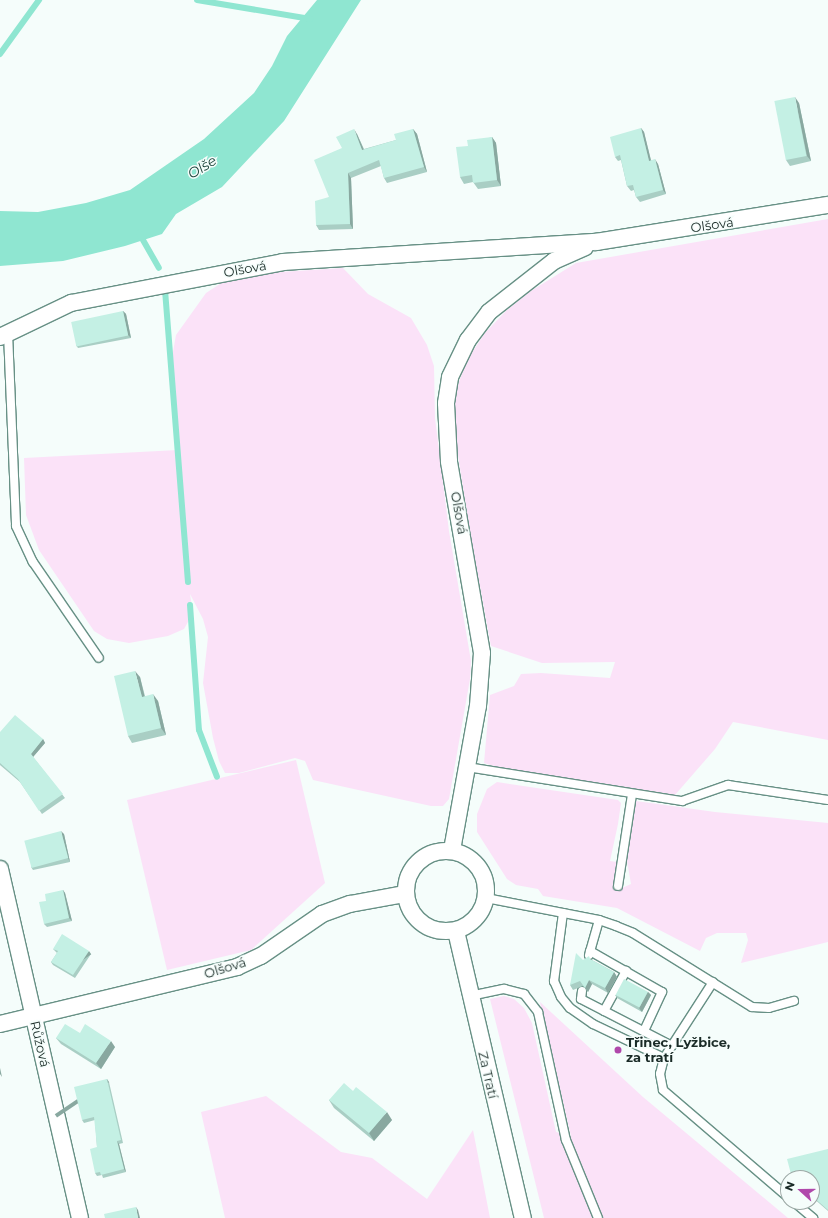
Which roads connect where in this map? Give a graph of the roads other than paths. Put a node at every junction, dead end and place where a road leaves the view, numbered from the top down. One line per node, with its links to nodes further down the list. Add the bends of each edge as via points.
1 (828, 205): 2 (street, Olšová)
2 (596, 242): 3 (street, Olšová, via 283,262 71,303); 5 (street, Olšová, via 554,261 489,312 468,340 450,377 446,403 449,461 482,653 478,706)
3 (4, 335): 4 (lane, via 16,526 33,562)
4 (99, 658)
5 (468, 768): 6 (lane); 8 (street, Olšová)
6 (632, 794): 7 (lane, via 682,801 728,785); 10 (lane)
7 (828, 800)
8 (452, 850): 11 (street, via 424,856 413,866 406,879); 12 (street, via 475,862 482,873)
9 (0, 869): 22 (street, Růžová)
10 (618, 886)
11 (405, 894): 15 (street, via 410,911 422,924 438,931); 22 (street, Olšová, via 350,904 322,914 261,956 237,967)
12 (486, 898): 13 (lane); 15 (street, via 480,912 470,924)
13 (563, 913): 14 (lane); 26 (lane, via 554,981 561,997 570,1008 593,1024)
14 (599, 920): 16 (lane, via 589,955); 17 (lane, via 633,933)
15 (456, 930): 19 (street, Za Tratí)
16 (626, 971): 21 (lane); 24 (lane, via 662,992)
17 (713, 982): 20 (lane, via 752,1007 769,1008); 25 (lane)
18 (582, 991): 21 (lane, via 581,999)
19 (470, 996): 30 (street, Za Tratí); 31 (lane, via 504,989 524,994 538,1012 566,1140)
20 (794, 1001)
21 (604, 1011): 24 (lane)
22 (34, 1016): 23 (street, Olšová); 29 (street, Růžová)
23 (0, 1024)
24 (644, 1031): 25 (lane)
25 (672, 1046): 26 (lane)
26 (664, 1058): 27 (lane, via 660,1074 663,1090 668,1096)
27 (780, 1190)
28 (804, 1210): 32 (lane)
29 (80, 1218)
30 (523, 1218)
31 (598, 1218)
32 (813, 1218)

